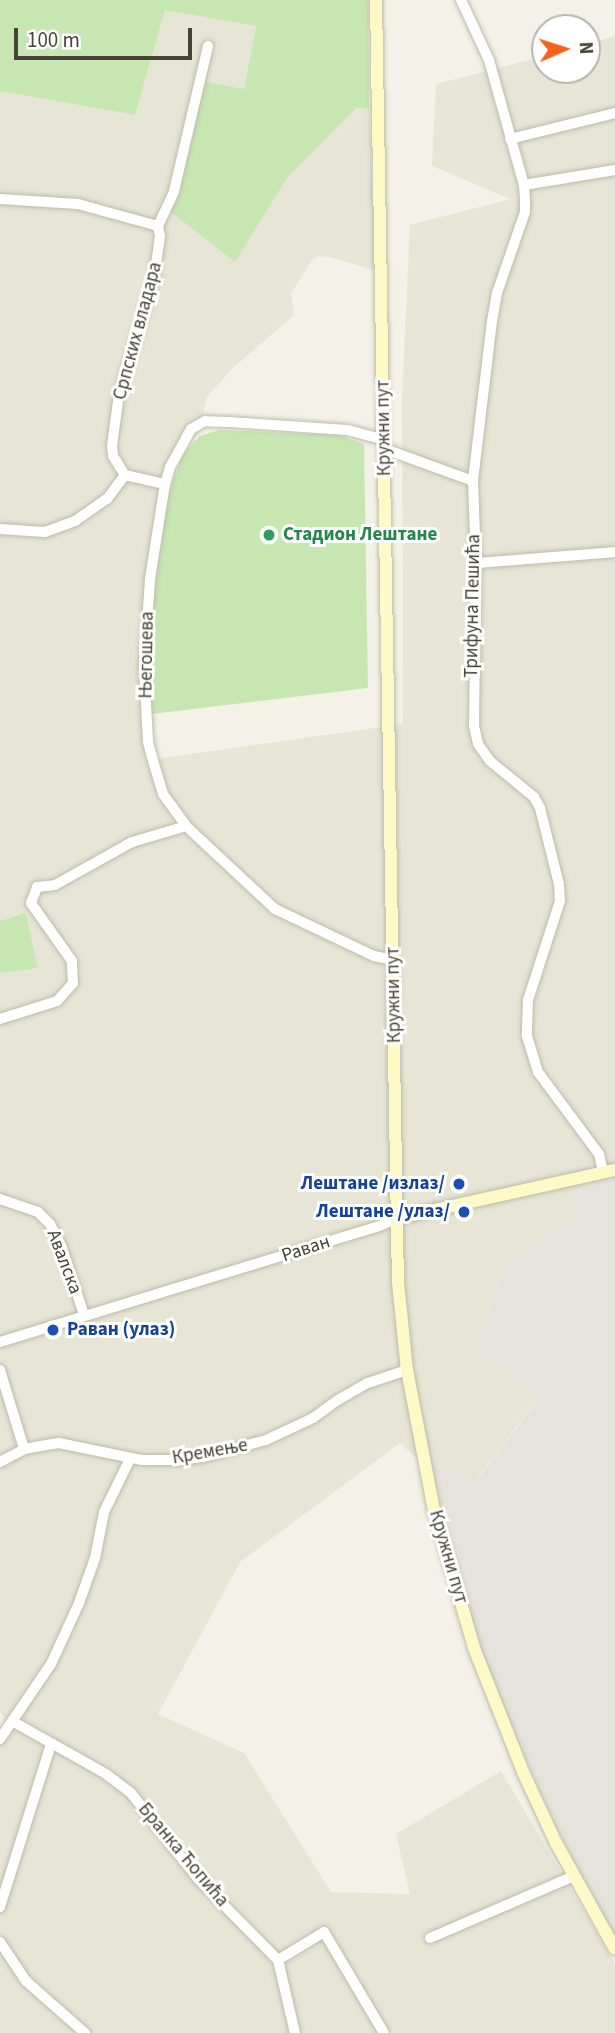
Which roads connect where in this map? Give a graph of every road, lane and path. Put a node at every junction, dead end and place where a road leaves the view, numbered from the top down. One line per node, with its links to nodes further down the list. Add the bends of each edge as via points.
1 (376, 0): 10 (main road, Кружни пут)
2 (461, 0): 5 (street, Трифуна Пешића, via 489,60)
3 (208, 46): 9 (street, Српских владара, via 174,191)
4 (615, 113): 5 (street)
5 (510, 139): 7 (street, Трифуна Пешића)
6 (615, 170): 7 (street)
7 (524, 186): 12 (street, Трифуна Пешића, via 525,212 492,321)
8 (0, 199): 9 (street, via 78,204)
9 (158, 226): 11 (street, Српских владара, via 154,278 119,394 112,446)
10 (385, 444): 12 (street, Његошева); 13 (street, Његошева, via 346,430 205,421 191,429); 18 (main road, Кружни пут)
11 (124, 475): 13 (street); 14 (street, via 107,499 75,521 45,532)
12 (473, 481): 16 (street, Трифуна Пешића)
13 (165, 484): 17 (street, Његошева, via 145,624 146,717 163,794)
14 (0, 529)
15 (615, 552): 16 (street)
16 (476, 563): 20 (street, Трифуна Пешића, via 472,704 476,737 490,761 538,802 561,894 528,1000 532,1060)
17 (186, 826): 18 (street, Његошева, via 275,909 374,956); 19 (street, via 132,842 55,885 37,887 31,903 72,961 73,983 57,1001)
18 (393, 960): 22 (main road, Кружни пут)
19 (0, 1018)
20 (609, 1171): 22 (main road, Раван)
21 (0, 1199): 23 (street, Авалска, via 46,1218 62,1248)
22 (398, 1218): 23 (street, Раван); 26 (main road, Кружни пут, via 398,1282)
23 (83, 1315): 24 (street, Раван)
24 (0, 1342)
25 (0, 1370): 27 (street)
26 (407, 1370): 28 (street, Кремење, via 376,1380 313,1418 254,1444 180,1460); 33 (main road, Кружни пут, via 434,1510 474,1648 523,1772)
27 (23, 1449): 28 (street, Кремење, via 59,1443); 29 (street, Кремење)
28 (130, 1459): 30 (street, via 104,1512 95,1558 79,1603 51,1664)
29 (0, 1462)
30 (12, 1721): 31 (street); 32 (street, Бранка Ћопића)
31 (0, 1739)
32 (51, 1744): 34 (street); 38 (street, Бранка Ћопића, via 131,1793 200,1880)
33 (574, 1876): 35 (street); 37 (main road, Кружни пут)
34 (0, 1907)
35 (430, 1938)
36 (0, 1942): 39 (street, via 26,1981)
37 (615, 1949)
38 (278, 1960): 40 (street); 41 (street, via 324,1932)
39 (85, 2033)
40 (295, 2033)
41 (384, 2033)

